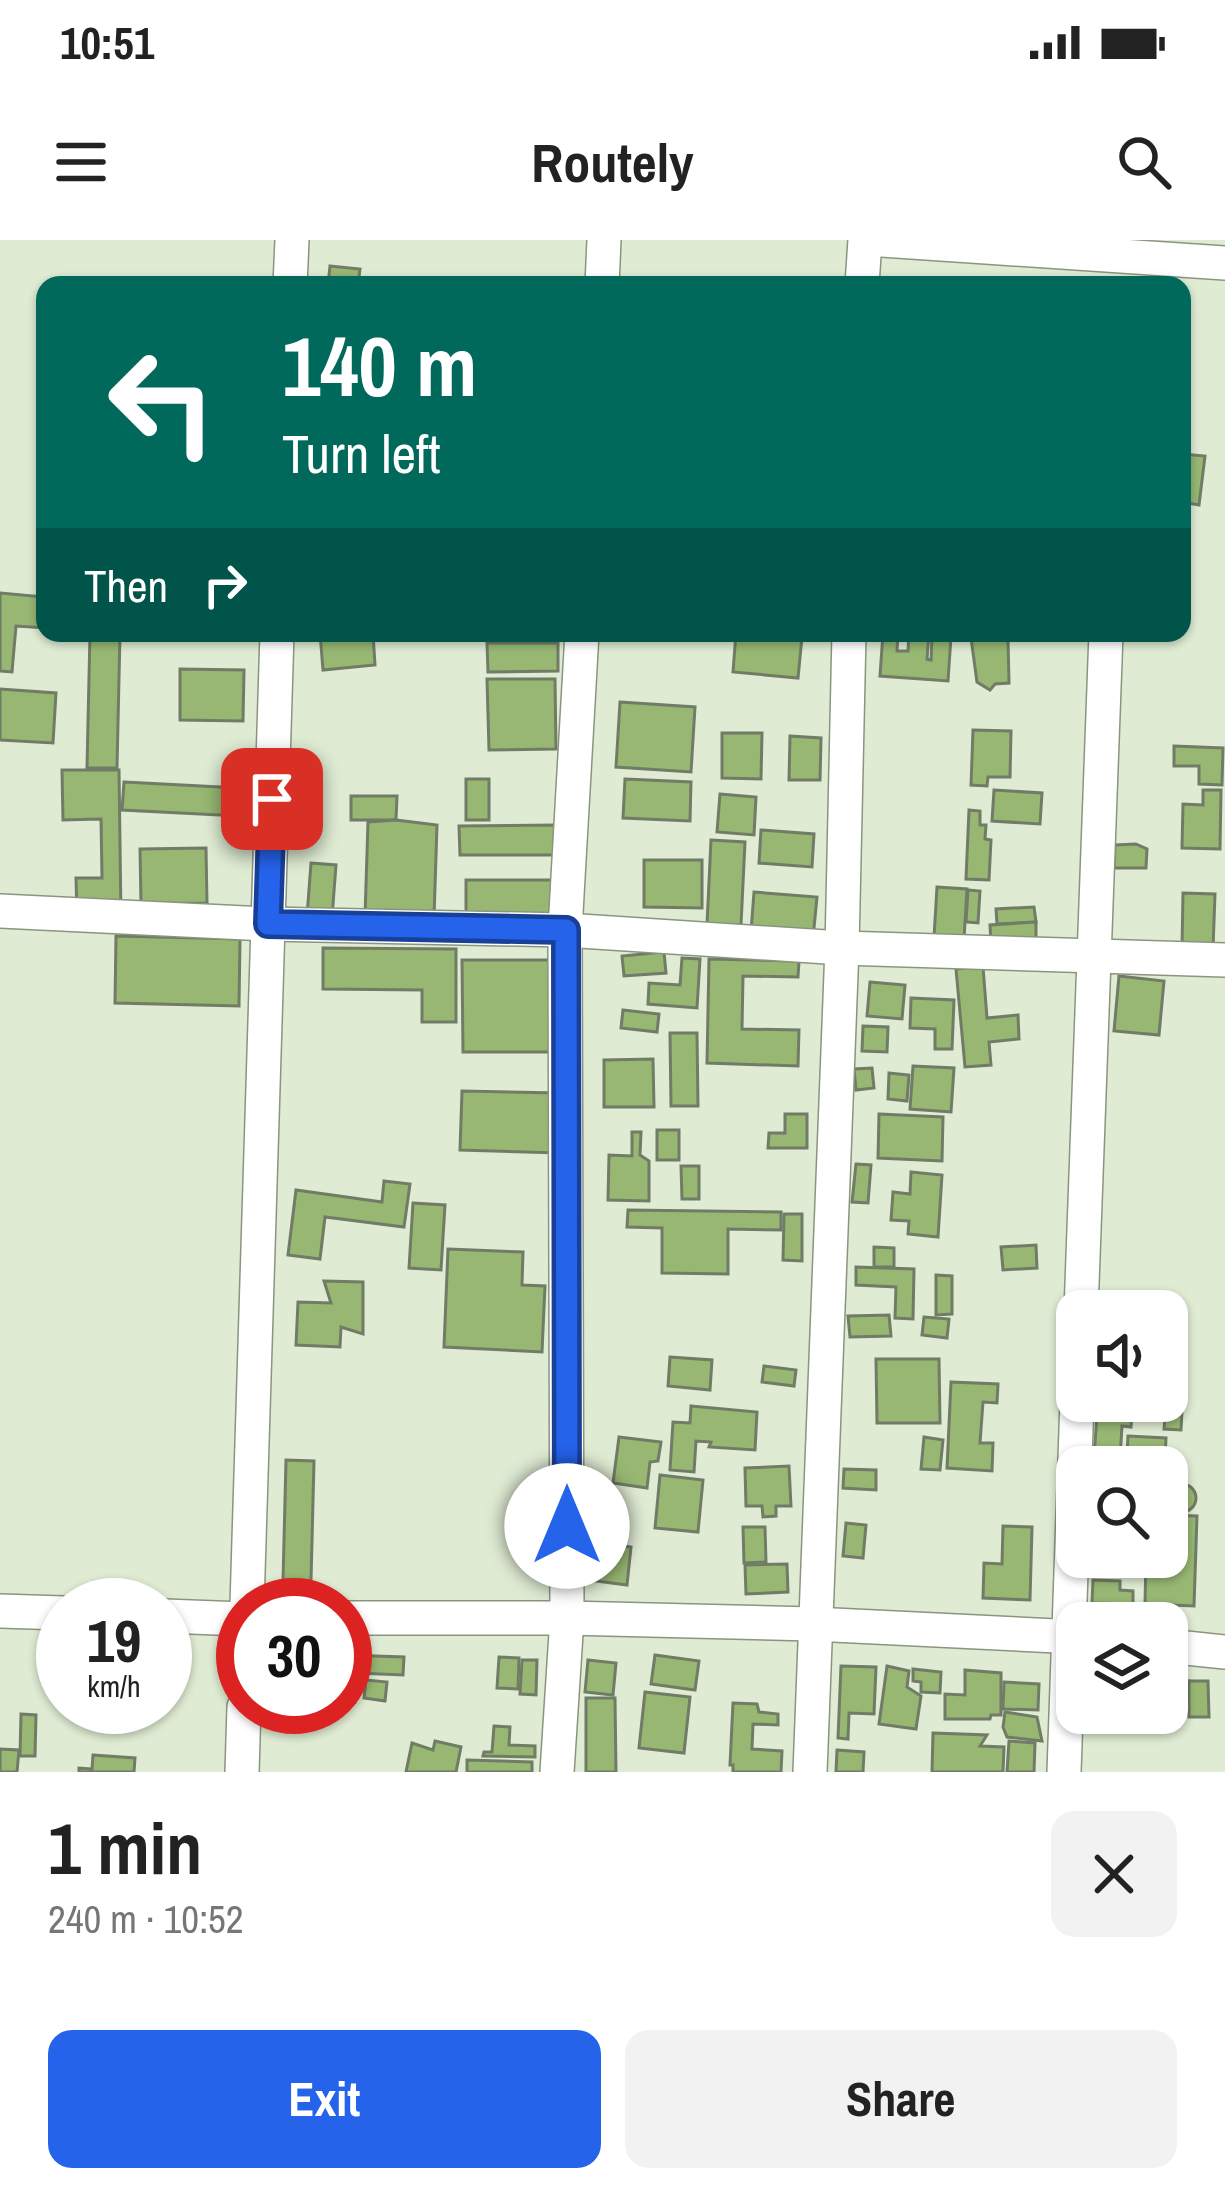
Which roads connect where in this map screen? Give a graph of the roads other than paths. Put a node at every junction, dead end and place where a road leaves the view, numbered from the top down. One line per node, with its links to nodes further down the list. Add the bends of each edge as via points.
1 (292, 240): 7 (street)
2 (604, 240): 8 (street)
3 (865, 240): 9 (street)
4 (882, 240): 5 (street)
5 (1121, 260): 6 (street)
6 (1225, 263)
7 (290, 276)
8 (602, 276)
9 (863, 276)
10 (277, 642): 15 (street)
11 (582, 642): 16 (street)
12 (849, 642): 17 (street)
13 (1106, 642): 18 (street)
14 (0, 911): 15 (street)
15 (268, 924): 16 (street); 22 (street)
16 (566, 930): 17 (street); 27 (street)
17 (842, 948): 18 (street); 28 (street)
18 (1093, 958): 19 (street); 20 (street)
19 (1225, 960)
20 (1082, 1290)
21 (1077, 1422): 23 (street)
22 (248, 1578)
23 (1074, 1602)
24 (0, 1611): 25 (street)
25 (36, 1612)
26 (372, 1618): 27 (street)
27 (567, 1618): 28 (street); 35 (street)
28 (813, 1624): 29 (street); 36 (street)
29 (1056, 1636)
30 (1188, 1648): 31 (street)
31 (1225, 1652)
32 (243, 1734): 34 (street)
33 (1067, 1734): 37 (street)
34 (242, 1772)
35 (556, 1772)
36 (810, 1772)
37 (1064, 1772)

